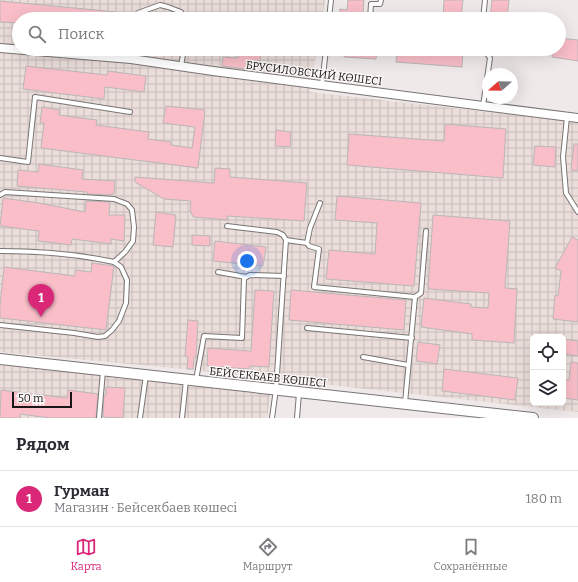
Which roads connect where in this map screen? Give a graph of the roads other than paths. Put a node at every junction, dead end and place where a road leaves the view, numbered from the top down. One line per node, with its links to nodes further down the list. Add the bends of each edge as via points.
1 (331, 0): 6 (lane)
2 (381, 0): 7 (lane, via 380,4 371,4)
3 (485, 0): 8 (lane)
4 (141, 12): 5 (lane, via 160,5)
5 (181, 12)
6 (330, 12)
7 (370, 12)
8 (484, 12)
9 (0, 48): 10 (street, БРУСИЛОВСКИЙ КӨШЕСІ)
10 (12, 49)
11 (95, 56): 15 (street, БРУСИЛОВСКИЙ КӨШЕСІ)
12 (183, 56): 15 (lane)
13 (325, 56): 16 (lane)
14 (489, 56): 17 (lane)
15 (181, 66): 16 (street, БРУСИЛОВСКИЙ КӨШЕСІ)
16 (322, 86): 17 (street, БРУСИЛОВСКИЙ КӨШЕСІ)
17 (483, 106): 19 (street, БРУСИЛОВСКИЙ КӨШЕСІ)
18 (130, 112): 21 (lane, via 35,98 28,162)
19 (567, 116): 20 (street, БРУСИЛОВСКИЙ КӨШЕСІ); 24 (lane, via 563,157 566,193)
20 (578, 118)
21 (0, 158)
22 (0, 195): 30 (lane, via 5,192 78,196 114,199 127,204 132,210 133,241)
23 (320, 203): 28 (lane)
24 (578, 212)
25 (227, 226): 27 (lane, via 277,232)
26 (426, 231): 34 (lane, via 421,293)
27 (286, 240): 28 (lane); 32 (lane)
28 (307, 243): 34 (lane, via 319,249 314,287)
29 (0, 251): 30 (lane, via 88,256)
30 (114, 262): 35 (lane, via 121,267 127,280 126,303 119,321 105,336)
31 (218, 272): 33 (lane)
32 (284, 276): 33 (lane); 44 (lane)
33 (246, 277): 43 (lane, via 242,338 204,336)
34 (415, 297): 37 (lane)
35 (0, 325)
36 (307, 328): 37 (lane)
37 (412, 338): 40 (lane)
38 (363, 357): 40 (lane)
39 (0, 359): 41 (street, БЕЙСЕКБАЕВ КӨШЕСІ)
40 (408, 365): 46 (lane)
41 (104, 370): 42 (street, БЕЙСЕКБАЕВ КӨШЕСІ); 48 (lane)
42 (146, 375): 43 (street, БЕЙСЕКБАЕВ КӨШЕСІ); 49 (lane)
43 (191, 380): 44 (street, БЕЙСЕКБАЕВ КӨШЕСІ); 50 (lane)
44 (276, 390): 45 (street, БЕЙСЕКБАЕВ КӨШЕСІ); 51 (lane)
45 (299, 392): 46 (street, БЕЙСЕКБАЕВ КӨШЕСІ); 52 (lane)
46 (405, 404): 47 (street, БЕЙСЕКБАЕВ КӨШЕСІ)
47 (481, 415): 53 (street, БЕЙСЕКБАЕВ КӨШЕСІ)
48 (99, 418)
49 (140, 418)
50 (182, 418)
51 (272, 418)
52 (297, 418)
53 (533, 418)

